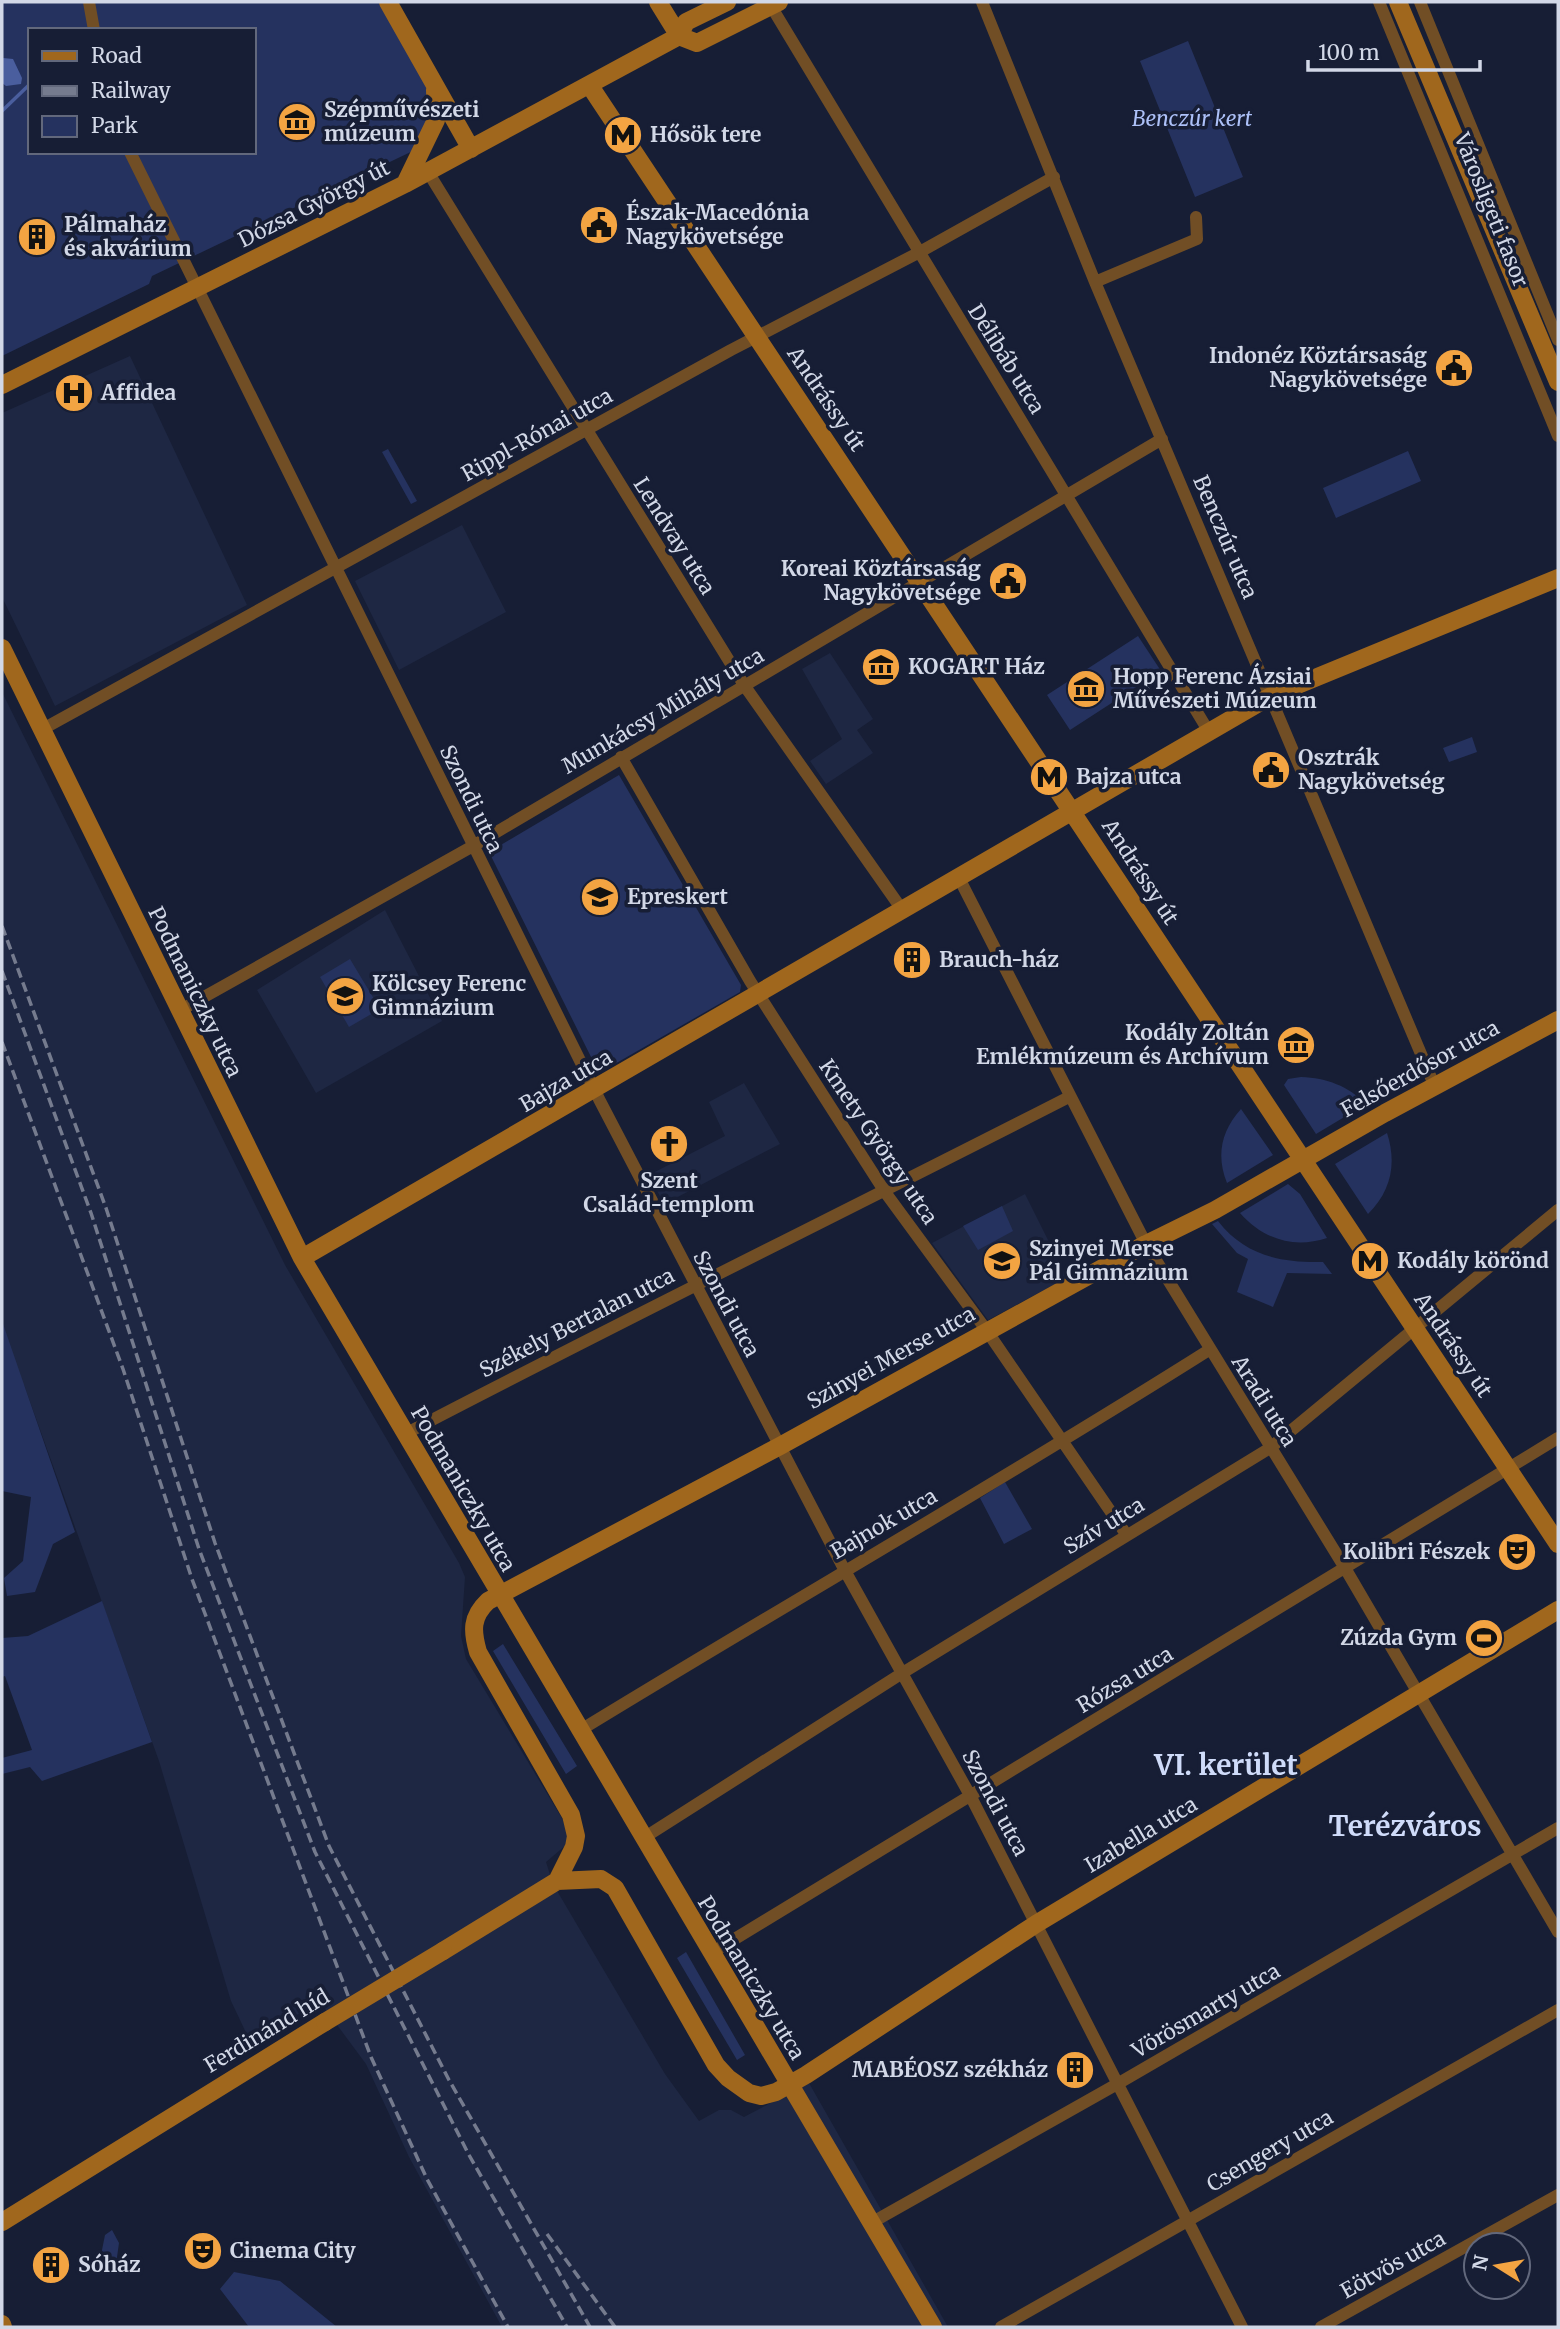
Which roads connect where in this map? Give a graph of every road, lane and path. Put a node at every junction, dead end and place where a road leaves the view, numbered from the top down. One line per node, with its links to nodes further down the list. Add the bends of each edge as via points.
1 (89, 2): 10 (street)
2 (388, 2): 13 (street)
3 (658, 2): 11 (street)
4 (727, 2): 11 (street, Dózsa György út, via 686,22)
5 (982, 2): 17 (street, Benczúr utca)
6 (1379, 2): 28 (street, Városligeti fasor)
7 (1398, 2): 25 (street, Városligeti fasor)
8 (1420, 2): 24 (street, Városligeti fasor)
9 (775, 4): 11 (street, Dózsa György út, via 696,43); 20 (street, Délibáb utca)
10 (94, 28)
11 (679, 36): 12 (street, Dózsa György út)
12 (590, 86): 14 (street, Dózsa György út); 23 (street, Andrássy út)
13 (435, 87): 14 (street); 18 (street, via 436,120)
14 (471, 149): 16 (street, Dózsa György út)
15 (131, 154): 22 (street, Szondi utca)
16 (428, 172): 18 (street, Dózsa György út); 27 (street, Lendvay utca)
17 (1054, 177): 20 (street, Rippl-Rónai utca); 21 (street, Benczúr utca)
18 (405, 184): 22 (street, Dózsa György út)
19 (1196, 216): 21 (street, via 1197,239)
20 (918, 253): 23 (street, Rippl-Rónai utca); 30 (street, Délibáb utca)
21 (1095, 282): 29 (street, Benczúr utca)
22 (197, 288): 26 (street, Dózsa György út); 31 (street, Szondi utca)
23 (757, 337): 27 (street, Rippl-Rónai utca); 33 (street, Andrássy út)
24 (1558, 340)
25 (1558, 382)
26 (2, 385)
27 (585, 430): 31 (street, Rippl-Rónai utca); 35 (street, Lendvay utca)
28 (1558, 436)
29 (1162, 439): 30 (street, Munkácsy Mihály utca); 36 (street, Benczúr utca)
30 (1068, 495): 33 (street, Munkácsy Mihály utca); 38 (street, Délibáb utca)
31 (335, 568): 37 (street, Rippl-Rónai utca); 41 (street, Szondi utca)
32 (1558, 578): 36 (street, Bajza utca)
33 (920, 584): 35 (street, Munkácsy Mihály utca); 40 (street, Andrássy út)
34 (2, 648): 37 (street, Podmaniczky utca)
35 (744, 685): 39 (street, Munkácsy Mihály utca); 43 (street, Lendvay utca)
36 (1271, 696): 38 (street, Bajza utca); 47 (street, Benczúr utca)
37 (41, 730): 45 (street, Podmaniczky utca)
38 (1209, 732): 40 (street, Bajza utca)
39 (621, 757): 41 (street, Munkácsy Mihály utca); 44 (street, Kmety György utca)
40 (1073, 813): 42 (street, Bajza utca); 50 (street, Andrássy út)
41 (473, 846): 45 (street, Munkácsy Mihály utca); 48 (street, Szondi utca)
42 (959, 878): 43 (street, Bajza utca); 49 (street, Aradi utca)
43 (904, 911): 44 (street, Bajza utca)
44 (760, 995): 48 (street, Bajza utca); 51 (street, Kmety György utca)
45 (179, 1011): 54 (street, Podmaniczky utca)
46 (1558, 1020): 47 (street, Felsőerdősor utca)
47 (1435, 1087): 50 (street, Felsőerdősor utca)
48 (594, 1091): 54 (street, Bajza utca); 55 (street, Szondi utca)
49 (1069, 1097): 51 (street, Székely Bertalan utca); 53 (street, Aradi utca)
50 (1303, 1159): 53 (street, Szinyei Merse utca); 56 (street, Andrássy út)
51 (884, 1192): 55 (street, Székely Bertalan utca); 57 (street, Kmety György utca)
52 (1558, 1210): 56 (street, Szív utca)
53 (1146, 1244): 57 (street, Szinyei Merse utca); 58 (street, Aradi utca)
54 (302, 1258): 59 (street, Podmaniczky utca)
55 (693, 1284): 59 (street, Székely Bertalan utca); 62 (street, Szondi utca)
56 (1415, 1329): 63 (street, Szív utca); 64 (street, Andrássy út)
57 (987, 1331): 61 (street, Kmety György utca); 62 (street, Szinyei Merse utca)
58 (1209, 1350): 61 (street, Bajnok utca); 63 (street, Aradi utca)
59 (405, 1434): 69 (street, Podmaniczky utca)
60 (1558, 1438): 64 (street, Rózsa utca)
61 (1062, 1443): 65 (street, Kmety György utca); 68 (street, Bajnok utca)
62 (780, 1446): 68 (street, Szondi utca); 69 (street, Szinyei Merse utca)
63 (1270, 1448): 65 (street, Szív utca); 67 (street, Aradi utca)
64 (1507, 1468): 66 (street, Andrássy út); 67 (street, Rózsa utca)
65 (1126, 1534): 71 (street, Szív utca)
66 (1558, 1544)
67 (1345, 1568): 72 (street, Aradi utca); 74 (street, Rózsa utca)
68 (844, 1569): 71 (street, Szondi utca); 73 (street, Bajnok utca)
69 (499, 1596): 73 (street, Podmaniczky utca); 78 (street, via 477,1611 472,1633 478,1652 571,1815 574,1847)
70 (1558, 1610): 72 (street, Izabella utca)
71 (904, 1672): 74 (street, Szondi utca); 76 (street, Szív utca)
72 (1420, 1696): 77 (street, Aradi utca); 79 (street, Izabella utca)
73 (579, 1731): 76 (street, Podmaniczky utca)
74 (971, 1797): 79 (street, Szondi utca); 81 (street, Rózsa utca)
75 (1558, 1828): 77 (street, Vörösmarty utca)
76 (642, 1839): 81 (street, Podmaniczky utca)
77 (1513, 1854): 80 (street, Aradi utca); 83 (street, Vörösmarty utca)
78 (555, 1882): 84 (street, Ferdinánd híd, via 601,1878 615,1888 716,2065 748,2093 761,2096); 87 (street, Ferdinánd híd, bridge)
79 (1036, 1924): 83 (street, Szondi utca); 84 (street, Izabella utca)
80 (1558, 1932)
81 (710, 1954): 84 (street, Podmaniczky utca)
82 (1558, 2010): 86 (street, Csengery utca)
83 (1119, 2083): 86 (street, Szondi utca); 88 (street, Vörösmarty utca)
84 (788, 2086): 88 (street, Podmaniczky utca)
85 (1558, 2195): 92 (street, Eötvös utca)
86 (1188, 2219): 90 (street, Csengery utca); 91 (street, Szondi utca)
87 (2, 2222)
88 (871, 2223): 89 (street, Podmaniczky utca)
89 (933, 2327)
90 (1001, 2327)
91 (1242, 2327)
92 (1321, 2327)

